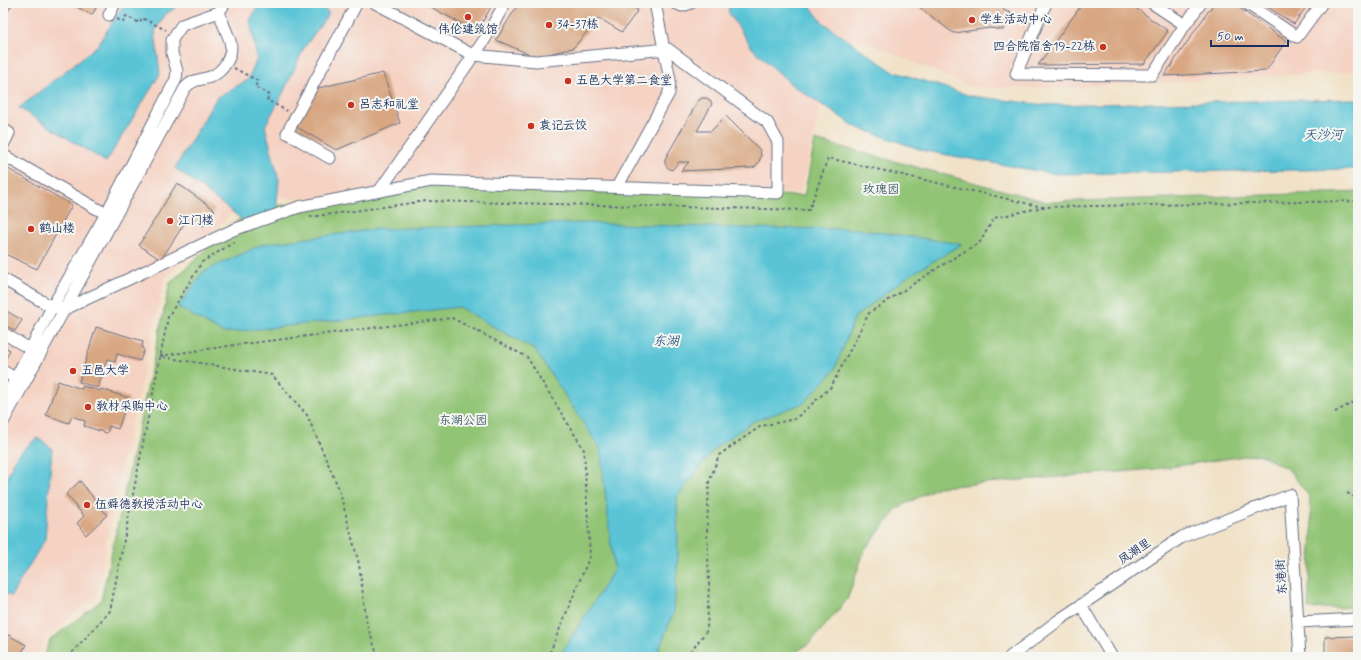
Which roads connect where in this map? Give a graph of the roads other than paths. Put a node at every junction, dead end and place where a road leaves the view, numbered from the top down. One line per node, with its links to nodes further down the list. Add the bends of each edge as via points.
1 (6, 3): 14 (street)
2 (115, 3): 16 (street)
3 (357, 3): 23 (street, via 286,133)
4 (375, 3): 19 (street)
5 (505, 3): 19 (street)
6 (655, 3): 18 (street)
7 (676, 3): 8 (street, via 682,6)
8 (691, 3)
9 (1046, 3): 17 (street, via 1016,74 1152,75)
10 (1152, 3): 17 (street)
11 (1201, 3): 17 (street)
12 (1246, 3): 13 (street, via 1297,37)
13 (1322, 3)
14 (3, 7)
15 (222, 8): 26 (street, via 182,26 175,34 172,40 172,53 177,71 176,79); 29 (street, via 230,43 226,63 219,72 191,82 185,88)
16 (109, 15)
17 (1185, 25)
18 (664, 49): 19 (street, via 536,62); 24 (street, via 670,80 669,93); 24 (street, via 668,49 767,122 778,142 778,192)
19 (473, 55): 25 (street)
20 (3, 129): 21 (street, via 9,134)
21 (3, 145)
22 (3, 155): 26 (street)
23 (330, 158)
24 (617, 187): 25 (street, via 431,181)
25 (380, 190): 29 (street, via 299,207 233,230)
26 (106, 214): 28 (street)
27 (3, 279): 28 (street)
28 (52, 307): 29 (street); 31 (street)
29 (65, 309): 35 (street)
30 (3, 333): 31 (street)
31 (32, 350): 33 (street)
32 (3, 371): 33 (street)
33 (15, 378): 34 (street)
34 (3, 403)
35 (3, 422)
36 (1290, 495): 37 (street, 凤潮里, via 1182,537); 39 (street, 东港街)
37 (1081, 605): 40 (street, 凤潮里); 41 (street)
38 (1358, 619): 39 (street)
39 (1298, 622): 42 (street, 东港街)
40 (1010, 657)
41 (1112, 657)
42 (1300, 657)

